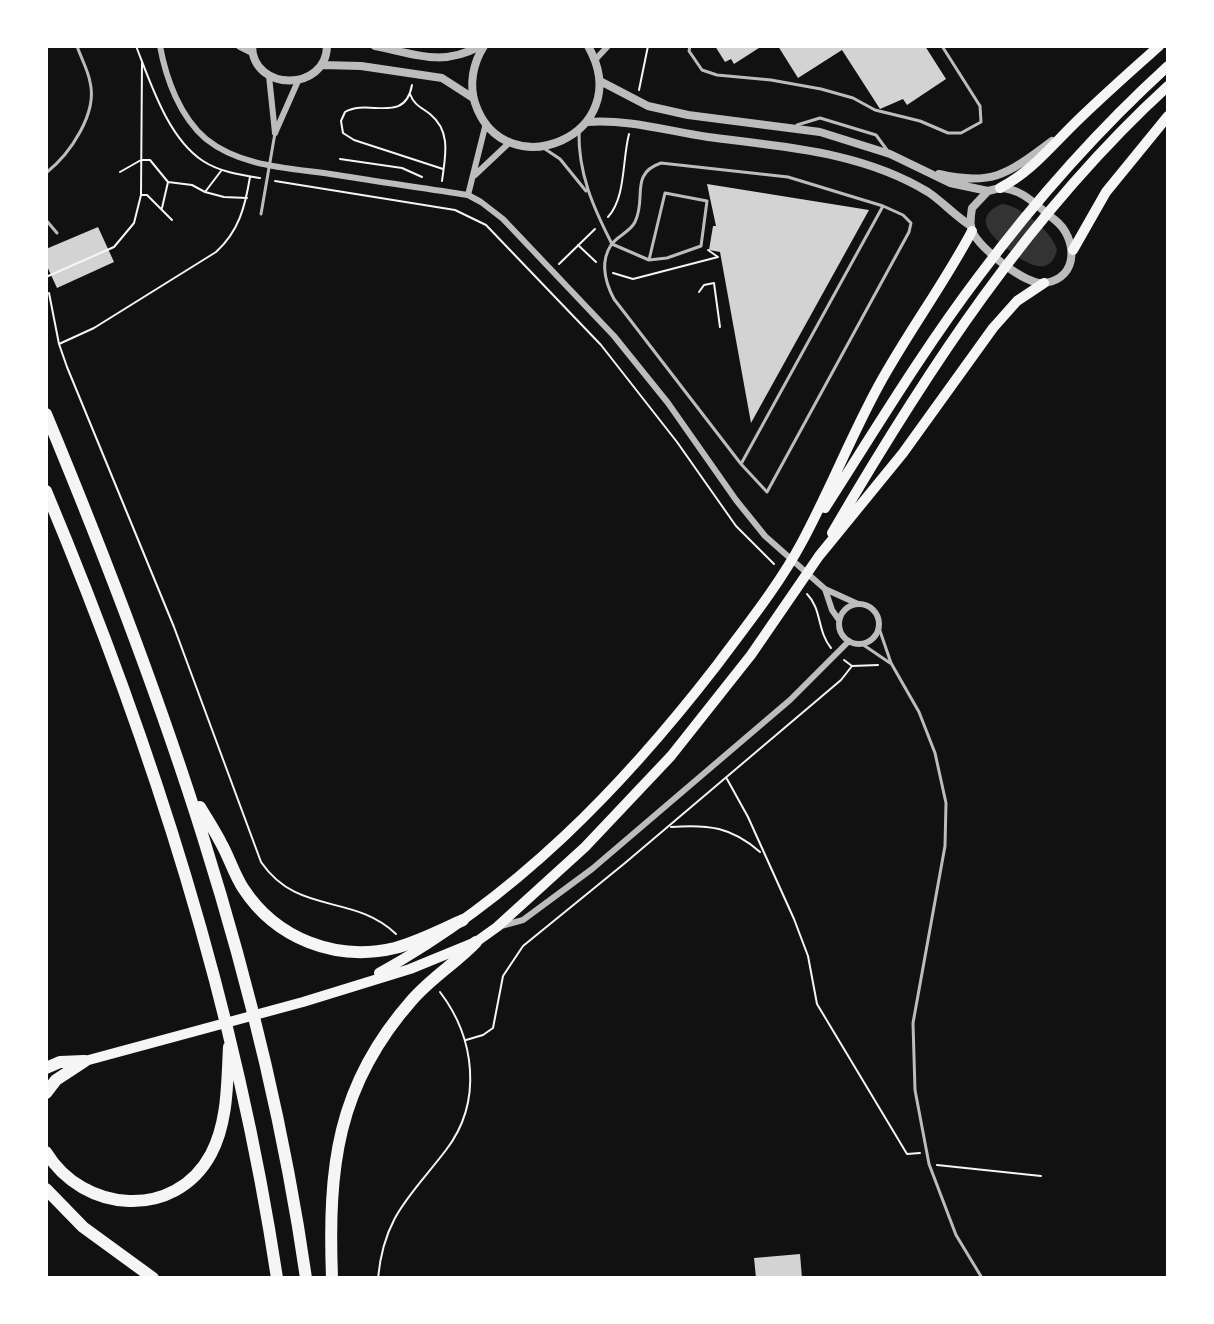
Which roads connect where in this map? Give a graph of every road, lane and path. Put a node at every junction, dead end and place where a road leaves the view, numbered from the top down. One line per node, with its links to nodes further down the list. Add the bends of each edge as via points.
1 (77, 46): 44 (lane, via 91,84 88,111 71,147)
2 (160, 46): 39 (street, via 176,97 195,128 230,153)
3 (240, 46): 13 (street)
4 (327, 46): 16 (street)
5 (375, 46): 6 (street, via 446,60)
6 (482, 46): 25 (street, via 472,74)
7 (588, 46): 14 (street)
8 (608, 46): 14 (street)
9 (648, 46): 23 (path)
10 (690, 46): 11 (lane, via 689,51 702,70 717,75 821,89 948,133 961,133 981,122 982,115)
11 (942, 46)
12 (1159, 46): 30 (highway)
13 (252, 49): 18 (street, via 258,66)
14 (595, 60): 20 (street)
15 (142, 62): 38 (path)
16 (322, 65): 19 (street); 25 (street, via 361,66 442,78)
17 (1167, 66): 80 (highway, via 1052,186 978,276)
18 (269, 76): 19 (street, via 283,82); 33 (street)
19 (298, 81): 33 (street)
20 (600, 81): 27 (street, via 597,103); 29 (street, via 631,99 666,111)
21 (412, 82): 24 (path)
22 (1167, 86): 81 (highway, via 1063,195 991,285 882,447)
23 (639, 90)
24 (410, 94): 40 (path, via 441,126 446,143); 40 (path, via 405,103 393,108 345,112 341,121 343,133)
25 (473, 98): 28 (street)
26 (1167, 116): 67 (highway, via 1106,192)
27 (587, 122): 31 (street); 63 (street, via 614,120 710,137 786,145 850,159 927,192)
28 (486, 123): 34 (street); 45 (street)
29 (793, 127): 36 (street); 36 (lane, via 820,118 876,135)
30 (1069, 129): 43 (street, via 1031,158 997,177 964,180); 50 (highway, via 1036,164)
31 (579, 131): 35 (street); 53 (lane, via 578,152)
32 (630, 131): 62 (path, via 620,198)
33 (274, 133): 39 (lane)
34 (510, 142): 35 (street); 45 (street)
35 (542, 147): 53 (lane, via 560,159)
36 (890, 154): 43 (street)
37 (340, 159): 46 (path, via 402,168)
38 (141, 160): 42 (path); 49 (path, via 150,160); 54 (path)
39 (270, 165): 47 (lane); 55 (street)
40 (444, 169): 48 (path, via 442,180)
41 (221, 170): 52 (path)
42 (120, 172)
43 (930, 172): 51 (street, via 951,183)
44 (46, 173)
45 (474, 175): 55 (street)
46 (422, 177)
47 (267, 179): 56 (path, via 250,177); 59 (lane); 82 (path, via 455,210 486,225 601,345 659,417 736,526)
48 (432, 181)
49 (168, 182): 52 (path, via 192,185); 58 (path)
50 (1000, 188): 51 (street); 67 (street, via 1023,194 1063,226)
51 (988, 191): 63 (street, via 972,208)
52 (205, 192): 56 (path)
53 (587, 192): 62 (lane)
54 (141, 195): 58 (path, via 147,195); 71 (path, via 134,223 114,247)
55 (468, 195): 83 (street, via 503,219 584,303 668,403 765,536)
56 (247, 198): 76 (path, via 238,224 216,252 94,328)
57 (882, 206): 65 (lane, via 788,177 661,163 650,166 642,175 634,224); 78 (lane); 78 (lane, via 903,215 911,223 909,232 767,492)
58 (161, 209): 61 (path)
59 (261, 214)
60 (46, 220): 64 (lane)
61 (172, 220)
62 (601, 224): 65 (lane); 70 (path)
63 (971, 229): 72 (street, via 985,248 1020,276); 80 (highway, via 879,386)
64 (57, 233)
65 (612, 244): 69 (lane); 78 (lane, via 604,270 614,298)
66 (701, 246): 68 (path); 69 (lane); 69 (lane, via 707,201 665,193)
67 (1073, 250): 72 (street, via 1065,271)
68 (718, 257)
69 (649, 260)
70 (559, 264)
71 (46, 277)
72 (1044, 283): 81 (highway, via 1017,302 993,328 903,453)
73 (699, 292): 75 (path, via 704,285 714,283)
74 (50, 293): 76 (path)
75 (720, 327)
76 (59, 344): 101 (path, via 174,627 261,862 291,892 362,912)
77 (46, 414): 96 (highway, via 113,579)
78 (741, 464)
79 (46, 491): 105 (highway, via 116,669 159,793)
80 (801, 543): 99 (highway, via 700,686 653,744 548,854)
81 (819, 556): 100 (highway, via 695,726 614,819)
82 (781, 570)
83 (825, 589): 85 (street); 86 (street, via 831,610)
84 (806, 593): 90 (path, via 814,601 821,632)
85 (858, 604): 86 (street, via 844,610); 87 (street, via 877,614)
86 (839, 620): 88 (street, via 841,632)
87 (879, 628): 89 (street, via 873,639); 92 (lane)
88 (849, 641): 89 (street); 100 (street, via 790,700 592,869 523,920)
89 (862, 644): 92 (lane)
90 (833, 650)
91 (842, 658): 94 (path)
92 (891, 663): 111 (lane, via 919,712 935,753 945,803 945,846 913,1023 915,1090)
93 (875, 664): 94 (path)
94 (852, 666): 95 (path, via 842,680)
95 (726, 778): 97 (path); 98 (path, via 748,817)
96 (190, 791): 99 (highway, via 251,899 273,921 300,939 341,951 379,951 403,946); 117 (highway, via 232,928 265,1057 290,1175)
97 (669, 827): 98 (path, via 717,826 736,834); 106 (path, via 524,946 503,976 493,1028)
98 (762, 854): 111 (path, via 808,956 817,1004 907,1154)
99 (463, 920): 103 (highway, via 428,946)
100 (497, 927): 102 (highway)
101 (396, 934)
102 (476, 942): 103 (highway); 118 (highway, via 400,1014 374,1052 353,1095 339,1138 332,1180)
103 (360, 984): 107 (highway)
104 (439, 991): 106 (path)
105 (229, 1034): 110 (highway, via 220,1134 202,1167 182,1187 158,1199 113,1201 72,1182); 116 (highway, via 254,1141)
106 (466, 1040): 119 (path, via 470,1084 463,1118 446,1150 400,1207 388,1234)
107 (85, 1060): 108 (highway, via 60,1062); 109 (highway, via 56,1080)
108 (46, 1068)
109 (46, 1093)
110 (46, 1152)
111 (926, 1152): 112 (lane)
112 (928, 1164): 113 (path); 120 (lane, via 957,1235)
113 (1041, 1176)
114 (46, 1189): 115 (highway, via 83,1227)
115 (153, 1278)
116 (277, 1278)
117 (306, 1278)
118 (333, 1278)
119 (378, 1278)
120 (982, 1278)

